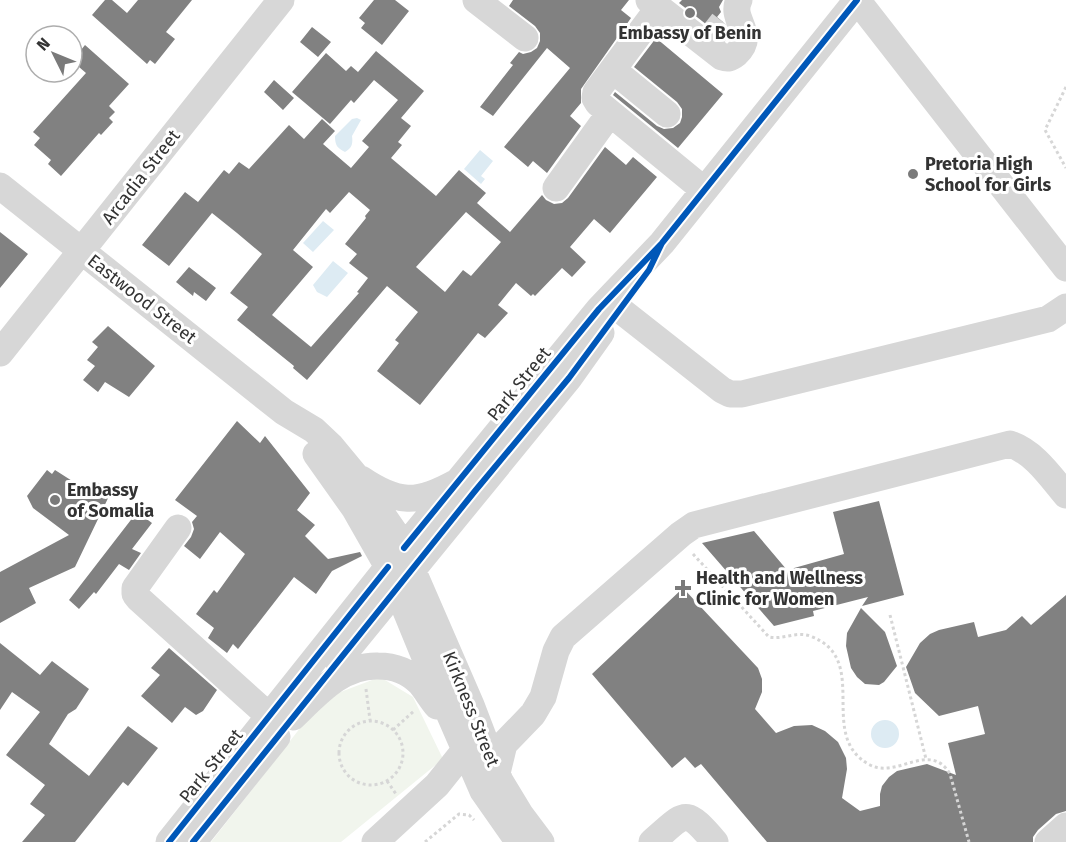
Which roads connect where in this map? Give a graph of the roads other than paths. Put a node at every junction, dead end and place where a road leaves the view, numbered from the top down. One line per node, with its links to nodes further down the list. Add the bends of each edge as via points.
1 (281, 0): 14 (street, Arcadia Street)
2 (476, 0): 6 (street)
3 (857, 0): 12 (street, Park Street); 15 (street)
4 (650, 9): 5 (street); 7 (street)
5 (723, 21)
6 (525, 38)
7 (613, 70): 8 (street, via 595,98); 9 (street)
8 (610, 113): 11 (street); 12 (street)
9 (667, 114)
10 (0, 186): 14 (street, Eastwood Street)
11 (556, 188)
12 (704, 190): 13 (street, Park Street)
13 (662, 243): 17 (street, Park Street, via 649,270); 21 (street, Park Street, via 599,309)
14 (82, 251): 18 (street, Arcadia Street); 19 (street, Eastwood Street)
15 (1066, 268)
16 (1066, 307): 17 (street, via 1048,319 742,394 722,390)
17 (619, 309): 24 (street, Park Street, via 475,491)
18 (0, 353)
19 (284, 412): 20 (street, Eastwood Street, via 324,439); 24 (street, Eastwood Street)
20 (355, 475): 21 (street, via 374,488 405,498 434,494); 24 (street, Eastwood Street)
21 (461, 480): 24 (street, Park Street)
22 (1066, 495): 25 (street, via 1033,458 1010,444 701,522 686,529 563,637)
23 (178, 528): 27 (street, via 135,588 135,594)
24 (401, 568): 26 (street, Kirkness Street); 27 (street, Park Street); 28 (street, Kirkness Street)
25 (540, 702): 26 (street, via 522,714 506,718 492,717); 29 (street, via 504,744)
26 (471, 705): 28 (street, Kirkness Street)
27 (281, 717): 28 (street, via 345,673 367,665 388,666 419,682); 31 (street, Park Street); 32 (street, Park Street)
28 (469, 740): 29 (street, Kirkness Street); 33 (street, via 437,785); 34 (street, Kirkness Street, via 483,791)
29 (497, 773): 35 (street, Kirkness Street, via 510,799)
30 (1066, 826): 38 (street)
31 (168, 842)
32 (193, 842)
33 (375, 842)
34 (518, 842)
35 (541, 842)
36 (652, 842): 37 (street, via 684,817 697,822)
37 (715, 842)
38 (1048, 842)

